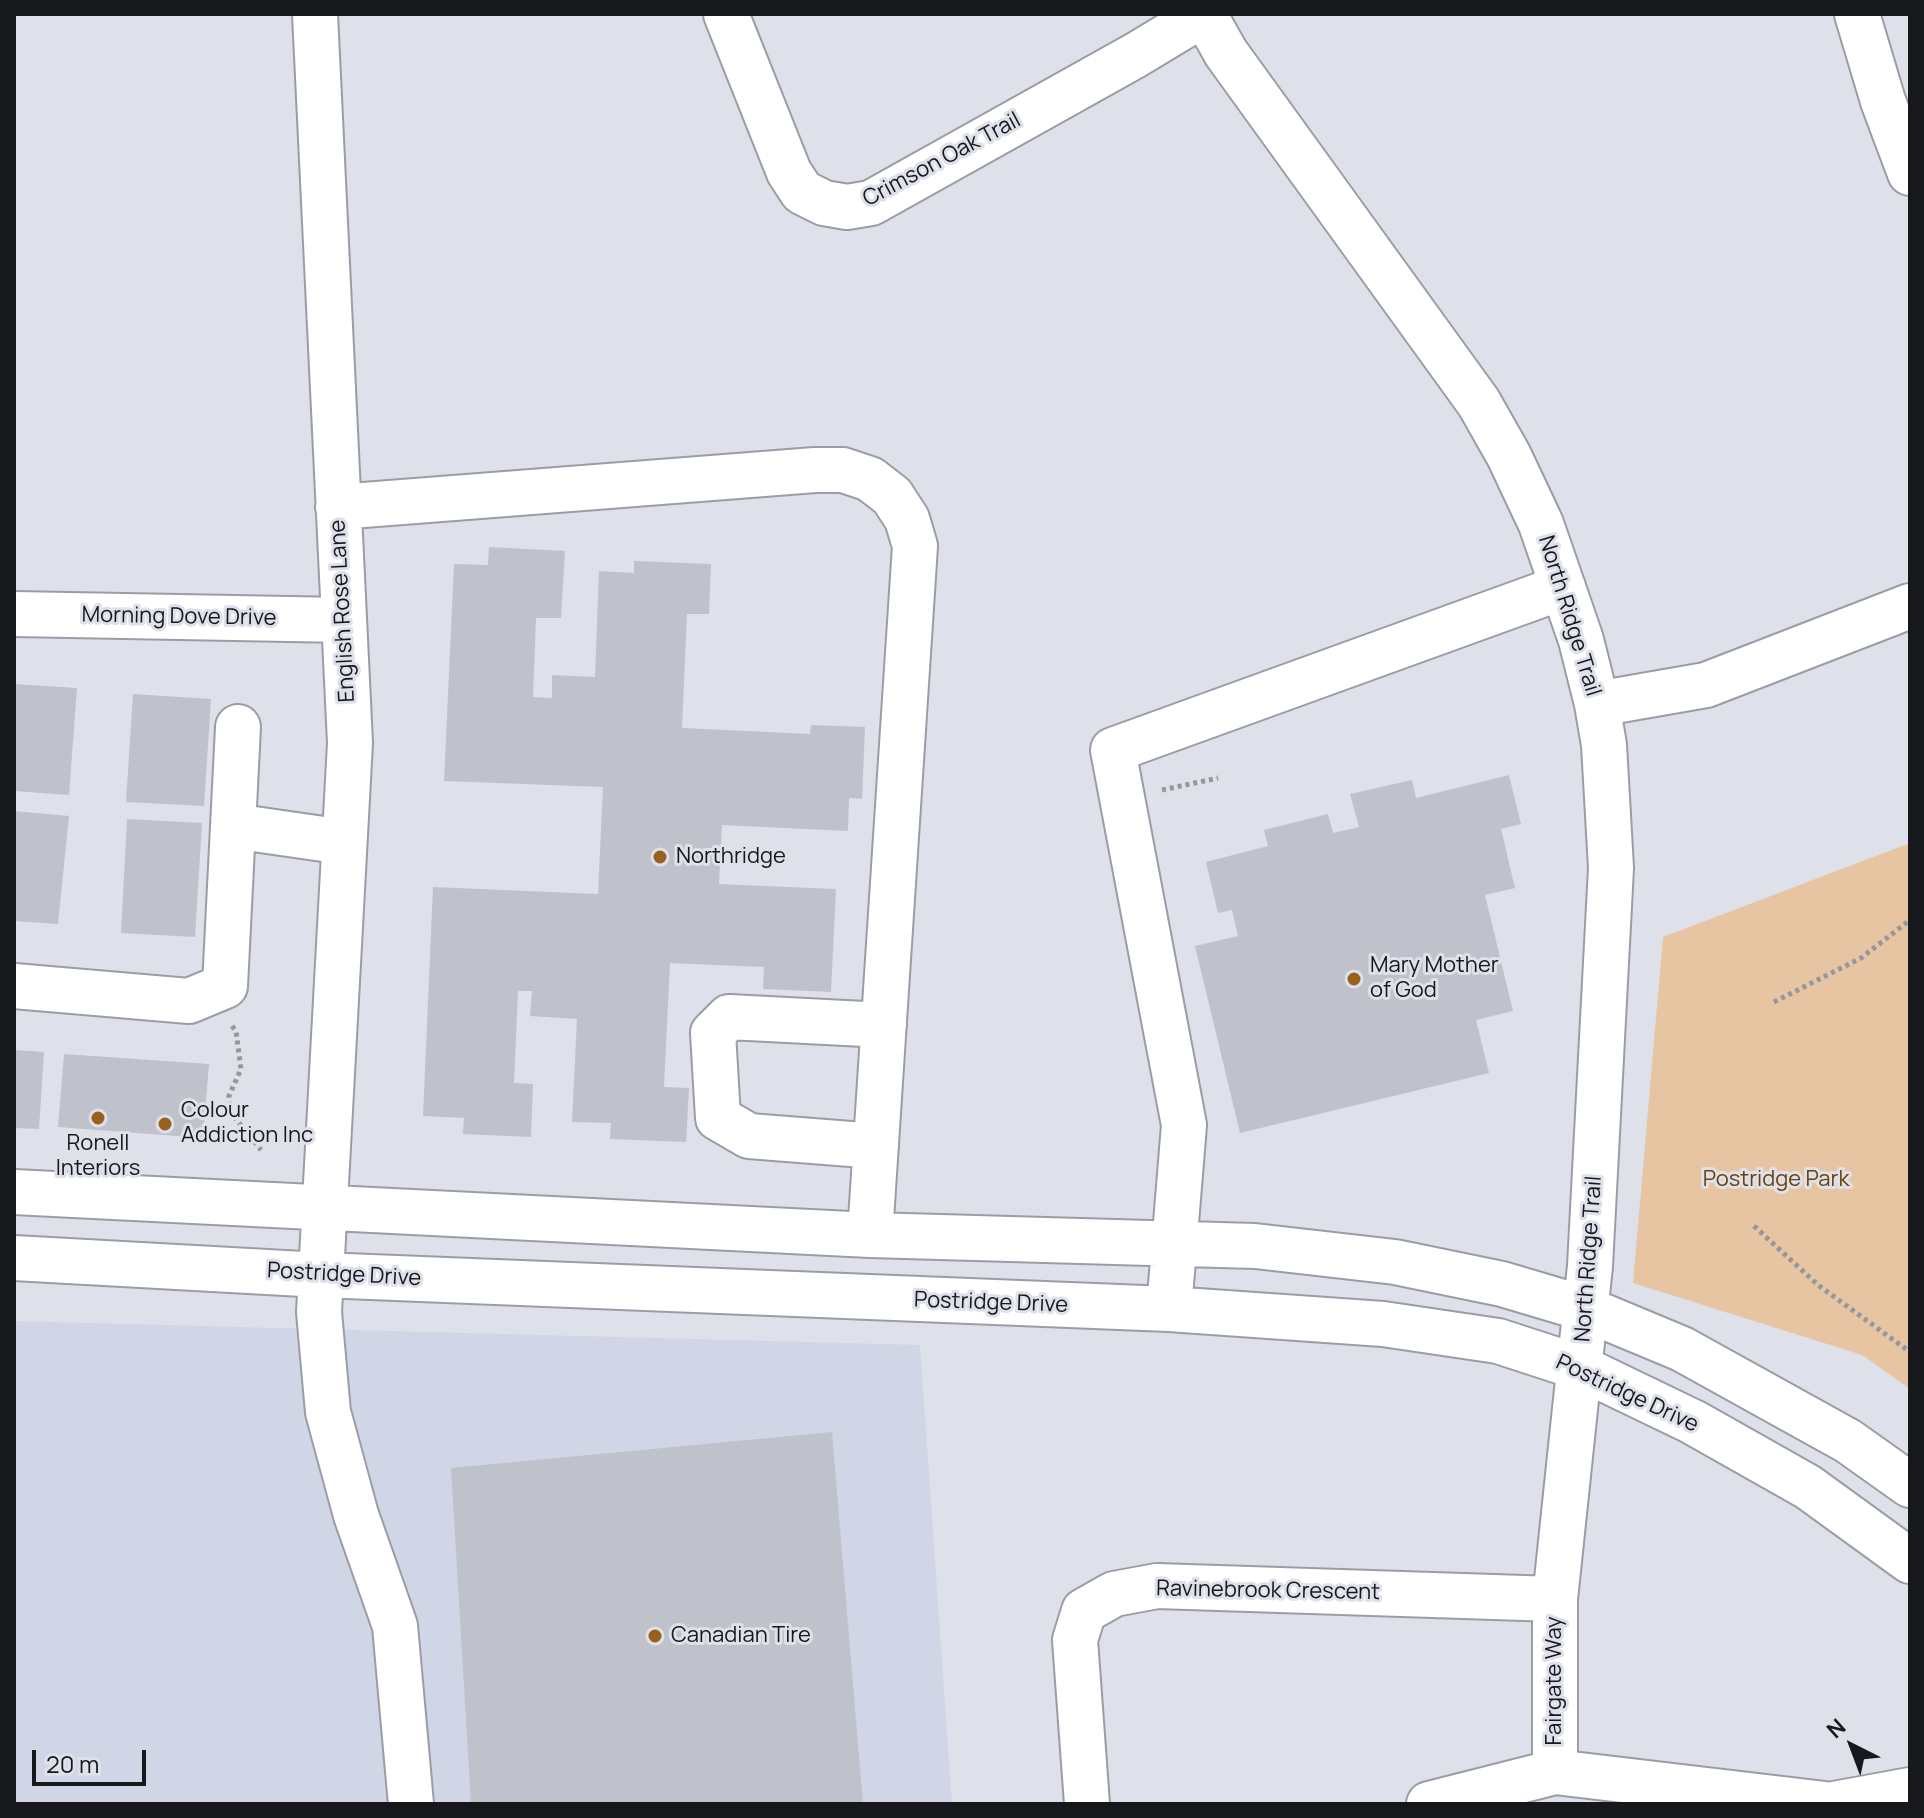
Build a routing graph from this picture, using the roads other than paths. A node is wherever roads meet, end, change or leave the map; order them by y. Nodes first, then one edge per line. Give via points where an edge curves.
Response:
1 (315, 14) edge
2 (726, 14) edge
3 (1204, 14) edge
4 (1857, 14) edge
5 (1910, 173) edge
6 (338, 507) junction
7 (1563, 587) junction
8 (1910, 606) edge
9 (14, 614) edge
10 (344, 620) junction
11 (1597, 704) junction
12 (238, 727) dead end
13 (233, 826) junction
14 (344, 842) junction
15 (14, 986) edge
16 (884, 1025) junction
17 (876, 1146) junction
18 (14, 1192) edge
19 (324, 1207) junction
20 (870, 1235) junction
21 (1174, 1244) junction
22 (14, 1258) edge
23 (321, 1275) junction
24 (1169, 1309) junction
25 (1586, 1309) junction
26 (1581, 1368) junction
27 (1910, 1485) edge
28 (1910, 1561) edge
29 (1555, 1599) junction
30 (1555, 1772) junction
31 (1910, 1790) edge
32 (411, 1804) edge
33 (1087, 1804) edge
34 (1429, 1804) edge
35 (1825, 1804) edge
36 (1834, 1804) edge

1 - 6 street, English Rose Lane
2 - 3 street, Crimson Oak Trail via 789,172 802,192 847,207 871,203
3 - 7 street, North Ridge Trail via 1226,53 1479,403 1541,524
4 - 5 street
6 - 10 street, English Rose Lane
6 - 16 street via 815,470 843,470 870,479 892,496 907,519 915,546
7 - 11 street, North Ridge Trail
7 - 21 street via 1113,750 1184,1125
8 - 11 street via 1706,685
9 - 10 street, Morning Dove Drive
10 - 14 street, English Rose Lane via 350,743
11 - 25 street, North Ridge Trail via 1611,868
12 - 13 street
13 - 14 street
13 - 15 street via 225,986 189,1001
14 - 19 street, English Rose Lane
16 - 17 street
16 - 17 street via 729,1017 713,1033 718,1118 749,1136
17 - 20 street
18 - 19 street
19 - 20 street
19 - 23 street, English Rose Lane
20 - 21 street
21 - 24 street
21 - 25 street via 1255,1246 1395,1262 1502,1284
22 - 23 street, Postridge Drive
23 - 24 street, Postridge Drive
23 - 32 street, English Rose Lane via 328,1412 356,1515 395,1626
24 - 26 street, Postridge Drive via 1398,1326 1498,1341
25 - 26 street, North Ridge Trail
25 - 27 street via 1682,1349 1848,1441
26 - 28 street, Postridge Drive via 1693,1422 1808,1487
26 - 29 street, Fairgate Way
29 - 30 street, Fairgate Way
29 - 33 street, Ravinebrook Crescent via 1157,1586 1114,1594 1084,1611 1075,1640
30 - 34 street
30 - 35 street, Fairgate Way
31 - 36 street

